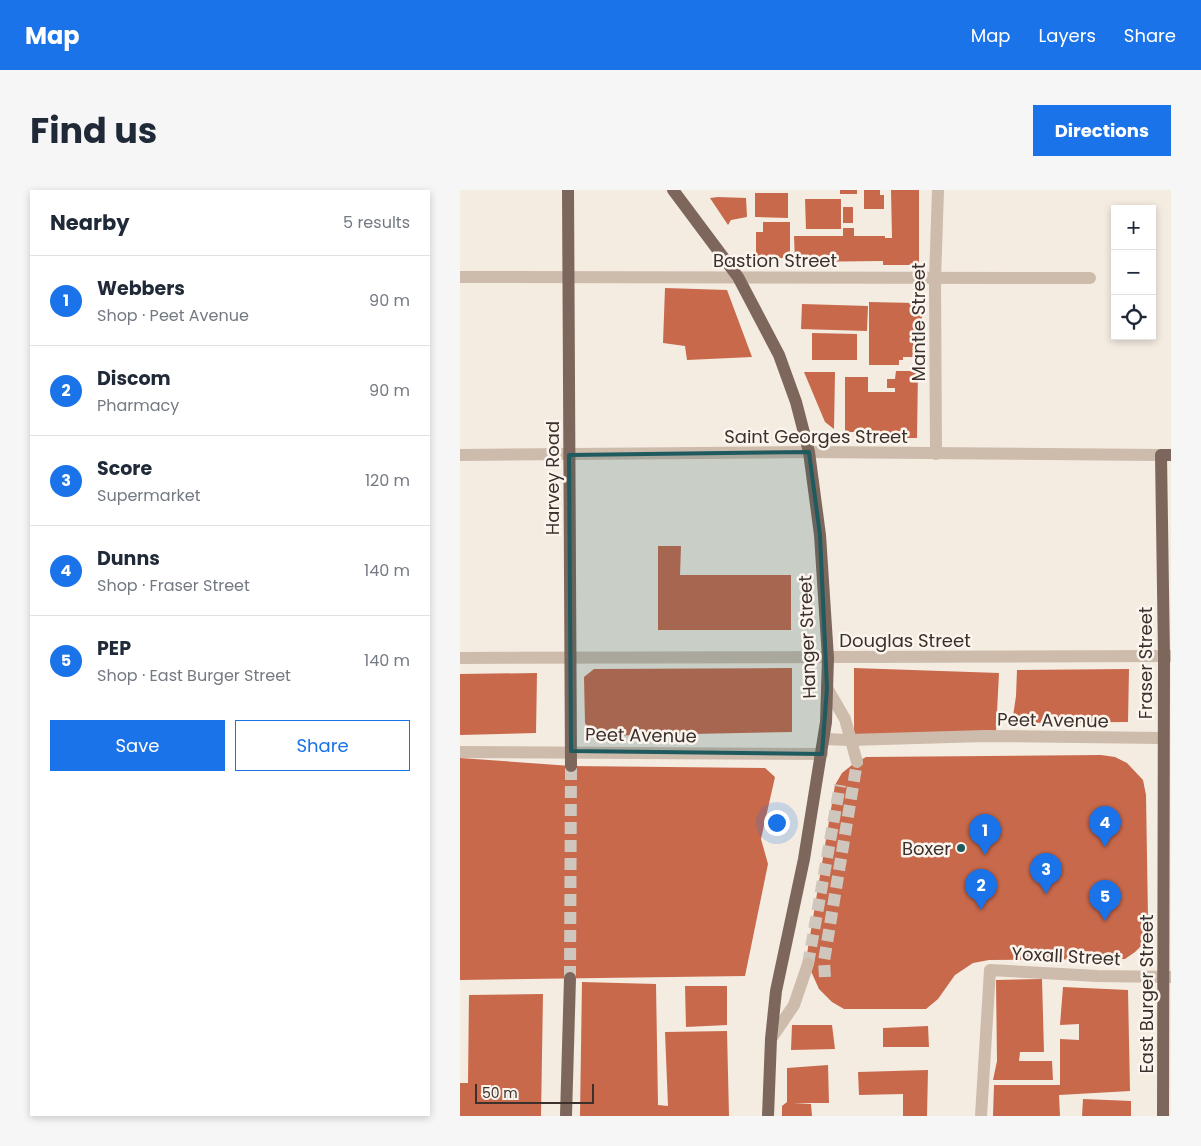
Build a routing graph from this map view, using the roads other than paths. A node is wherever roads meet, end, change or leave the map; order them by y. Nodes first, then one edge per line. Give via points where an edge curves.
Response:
1 (568, 190) edge
2 (673, 190) edge
3 (938, 190) edge
4 (460, 277) edge
5 (570, 277) junction
6 (738, 277) junction
7 (935, 278) junction
8 (1090, 278) dead end
9 (809, 452) junction
10 (936, 454) junction
11 (460, 455) edge
12 (569, 455) junction
13 (1166, 455) edge
14 (1168, 656) edge
15 (460, 658) edge
16 (570, 658) junction
17 (828, 658) junction
18 (827, 688) junction
19 (824, 738) junction
20 (1162, 738) junction
21 (849, 740) junction
22 (571, 751) junction
23 (460, 752) edge
24 (822, 754) junction
25 (857, 762) tunnel mouth
26 (1166, 764) edge
27 (571, 766) tunnel mouth
28 (1167, 872) edge
29 (808, 964) tunnel mouth
30 (1168, 977) edge
31 (570, 978) tunnel mouth
32 (770, 1039) junction
33 (566, 1116) edge
34 (768, 1116) edge
35 (981, 1116) edge
36 (1163, 1116) edge

1 - 5 main road, Harvey Road
2 - 6 main road, Hanger Street
3 - 7 street, Mantle Street
4 - 5 street, Bastion Street
5 - 6 street, Bastion Street
5 - 12 main road, Harvey Road
6 - 7 street, Bastion Street
6 - 9 main road, Hanger Street via 779,355
7 - 8 street, Bastion Street
7 - 10 street, Mantle Street
9 - 10 street, Saint Georges Street
9 - 12 street, Saint Georges Street
9 - 17 main road, Hanger Street via 820,535
10 - 13 street, Saint Georges Street
11 - 12 street, Saint Georges Street
12 - 16 main road, Harvey Road
13 - 14 main road, Fraser Street
14 - 17 street, Douglas Street
14 - 20 main road, Fraser Street
15 - 16 street, Douglas Street
16 - 17 street, Douglas Street
16 - 22 main road, Harvey Road
17 - 18 main road, Hanger Street
18 - 19 main road, Hanger Street
18 - 21 street via 846,719
19 - 21 street, Peet Avenue
19 - 24 main road, Hanger Street
20 - 21 street, Peet Avenue via 985,736
20 - 26 main road, Fraser Street
21 - 25 street
22 - 23 street, Peet Avenue
22 - 24 street, Peet Avenue
22 - 27 main road, Harvey Road
24 - 32 main road, Hanger Street via 776,992
26 - 28 main road, Fraser Street
28 - 30 main road, East Burger Street
29 - 32 street via 794,1006
30 - 35 street, Yoxall Street via 990,970
30 - 36 main road, East Burger Street
31 - 33 main road
32 - 34 main road, Hanger Street

